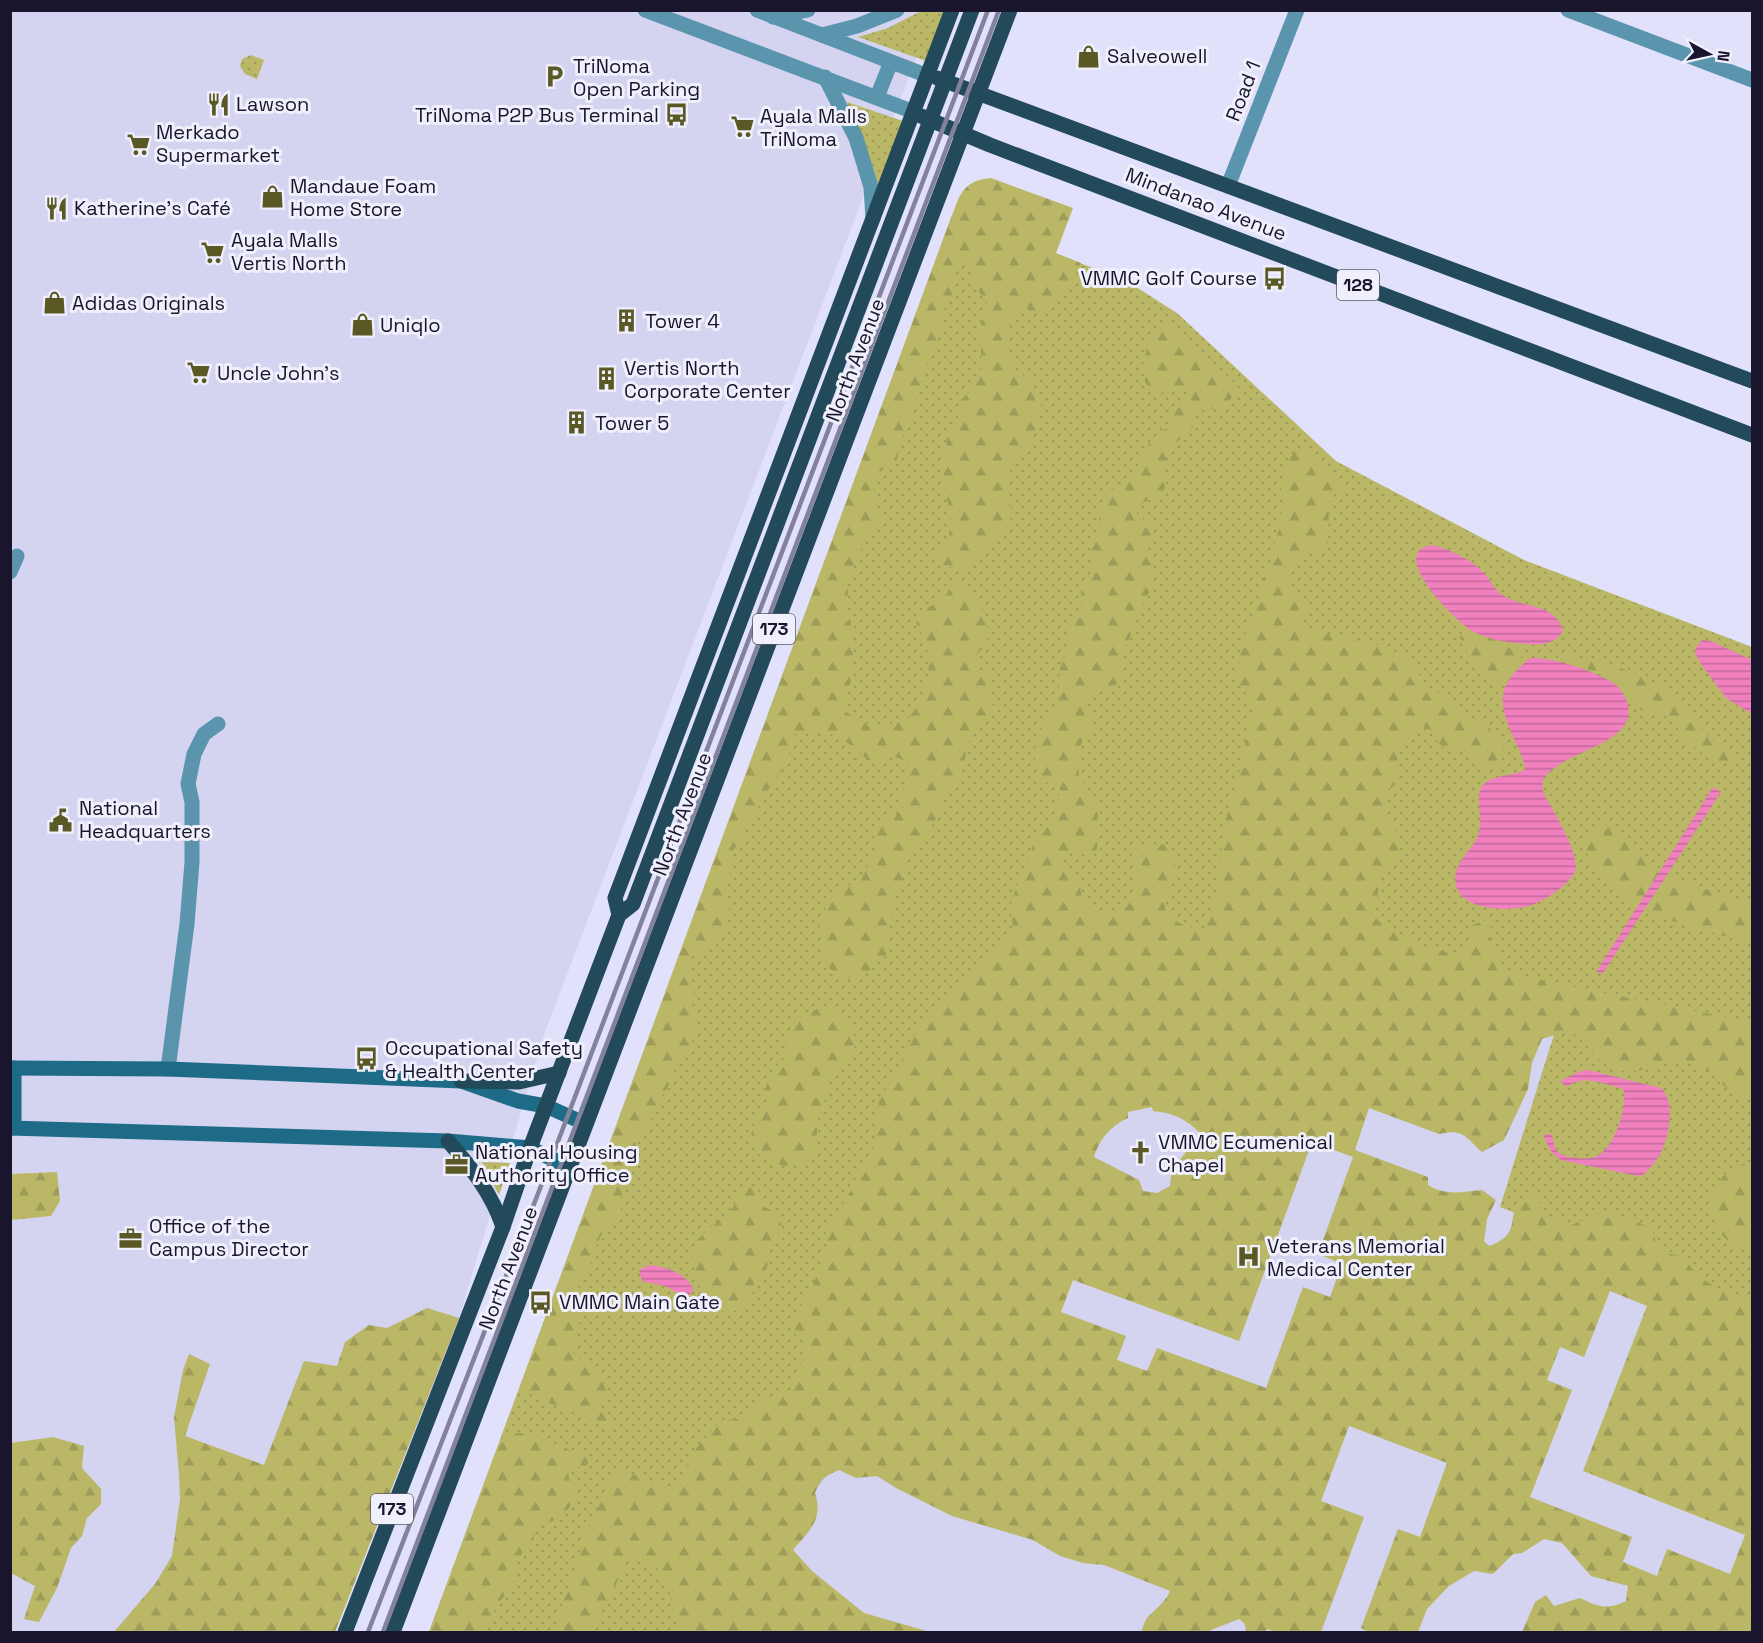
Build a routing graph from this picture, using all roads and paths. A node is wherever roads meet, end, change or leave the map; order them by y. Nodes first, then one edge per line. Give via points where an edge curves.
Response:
1 (645, 10) edge
2 (757, 10) edge
3 (808, 10) edge
4 (897, 10) edge
5 (952, 10) edge
6 (972, 10) edge
7 (1010, 10) edge
8 (1297, 10) edge
9 (1568, 10) edge
10 (773, 17) junction
11 (822, 35) junction
12 (891, 62) junction
13 (928, 76) junction
14 (825, 77) junction
15 (1752, 80) edge
16 (946, 81) junction
17 (979, 94) junction
18 (877, 97) junction
19 (914, 112) junction
20 (929, 121) junction
21 (963, 135) junction
22 (1228, 186) junction
23 (873, 219) junction
24 (828, 339) junction
25 (845, 345) junction
26 (1752, 381) edge
27 (796, 423) junction
28 (814, 428) junction
29 (1752, 435) edge
30 (17, 556) dead end
31 (10, 572) edge
32 (750, 595) junction
33 (726, 606) junction
34 (715, 631) junction
35 (721, 669) junction
36 (218, 724) dead end
37 (619, 915) junction
38 (12, 1068) edge
39 (168, 1069) junction
40 (559, 1073) junction
41 (461, 1081) junction
42 (546, 1106) junction
43 (586, 1124) junction
44 (12, 1128) edge
45 (448, 1141) junction
46 (530, 1148) junction
47 (569, 1167) junction
48 (503, 1227) junction
49 (345, 1632) edge
50 (393, 1632) edge

1 - 14 street, Mindanao Avenue
2 - 10 street, Mindanao Avenue
3 - 10 street
4 - 11 street
5 - 13 main road, North Avenue / 173
6 - 16 main road, North Avenue / 173
7 - 17 main road, North Avenue / 173
8 - 22 street, Road 1
9 - 15 street
10 - 11 street, Mindanao Avenue
11 - 12 street, Mindanao Avenue
12 - 13 street, Mindanao Avenue
12 - 18 street
13 - 16 main road, Mindanao Avenue / 128
13 - 19 main road, North Avenue / 173
14 - 18 street, Mindanao Avenue
14 - 23 street via 856,138 871,187
16 - 17 main road, Mindanao Avenue / 128
16 - 20 main road, North Avenue / 173
17 - 21 main road, North Avenue / 173
17 - 22 main road, Mindanao Avenue / 128
18 - 19 street, Mindanao Avenue
19 - 20 main road, Mindanao Avenue / 128
19 - 23 main road, North Avenue / 173
20 - 21 main road, Mindanao Avenue / 128
20 - 25 main road, North Avenue / 173
21 - 29 main road, Mindanao Avenue / 128
21 - 43 main road, North Avenue / 173
22 - 26 main road, Mindanao Avenue / 128
23 - 24 main road, North Avenue / 173
24 - 25 street
24 - 27 main road, North Avenue / 173
25 - 28 main road, North Avenue / 173
27 - 28 street
27 - 33 main road, North Avenue / 173
28 - 32 main road, North Avenue / 173
30 - 31 street
32 - 33 main road
32 - 35 main road, North Avenue / 173
33 - 34 main road, North Avenue / 173
34 - 35 main road
34 - 37 main road, North Avenue / 173 via 615,898
35 - 37 main road, North Avenue / 173 via 633,904
36 - 39 street via 204,734 194,754 188,784 192,802 192,862
37 - 40 main road, North Avenue / 173
38 - 39 main road
38 - 44 main road
39 - 41 main road
40 - 41 main road via 519,1082
40 - 42 main road, North Avenue / 173
41 - 42 main road via 518,1101
42 - 43 main road
42 - 46 main road, North Avenue / 173
43 - 47 main road, North Avenue / 173
44 - 45 main road
45 - 46 main road
45 - 48 main road via 483,1185
46 - 47 main road
46 - 48 main road, North Avenue / 173
47 - 50 main road, North Avenue / 173
48 - 49 main road, North Avenue / 173

